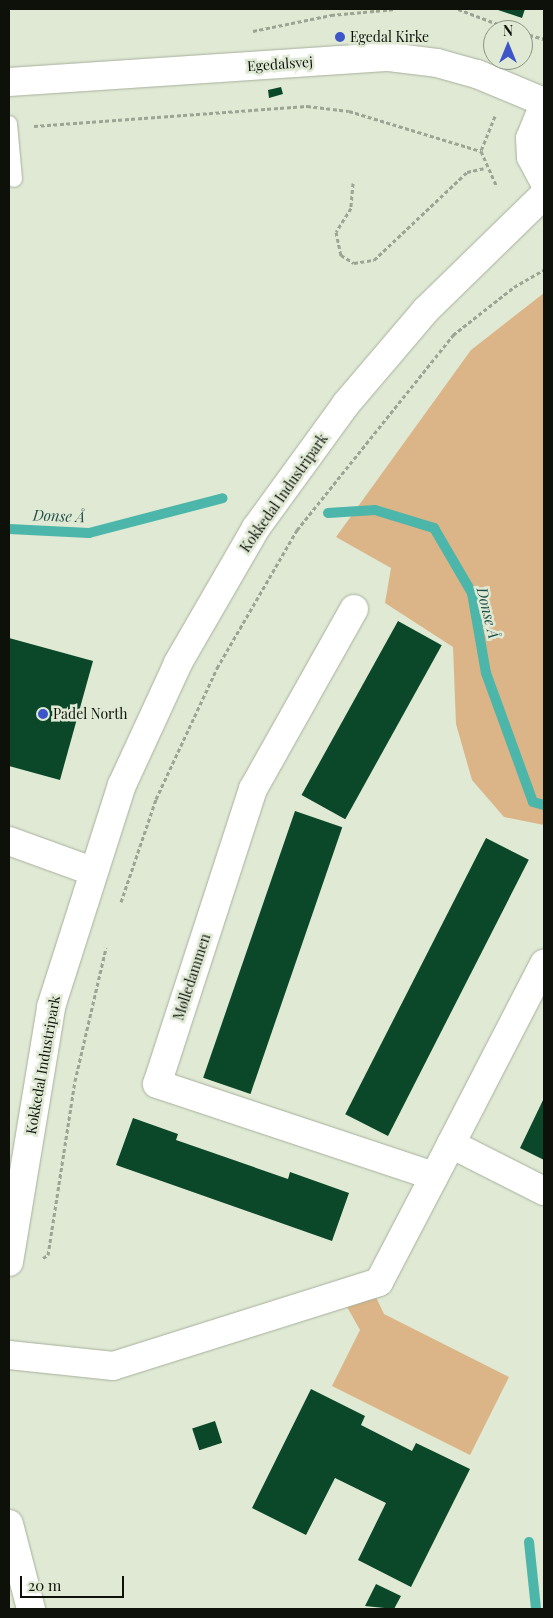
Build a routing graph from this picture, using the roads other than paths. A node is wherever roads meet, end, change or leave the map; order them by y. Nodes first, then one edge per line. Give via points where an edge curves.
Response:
1 (9, 82) edge
2 (544, 103) edge
3 (9, 125) edge
4 (14, 179) dead end
5 (544, 181) edge
6 (544, 196) edge
7 (354, 610) dead end
8 (9, 840) edge
9 (92, 871) junction
10 (544, 964) edge
11 (451, 1144) junction
12 (434, 1176) junction
13 (544, 1191) edge
14 (9, 1262) edge
15 (9, 1355) edge
16 (9, 1524) edge
17 (31, 1609) edge

1 - 2 street, Egedalsvej via 389,58 437,63 477,74
2 - 5 street via 530,138 531,157
3 - 4 lane
6 - 9 street, Kokkedal Industripark via 426,310 346,404 256,528 178,663 122,785
7 - 12 street, Mølledammen via 253,789 157,1084
8 - 9 street
9 - 14 street, Kokkedal Industripark via 51,1007
10 - 11 street
11 - 12 street
11 - 13 street
12 - 15 street via 379,1282 113,1366
16 - 17 street

